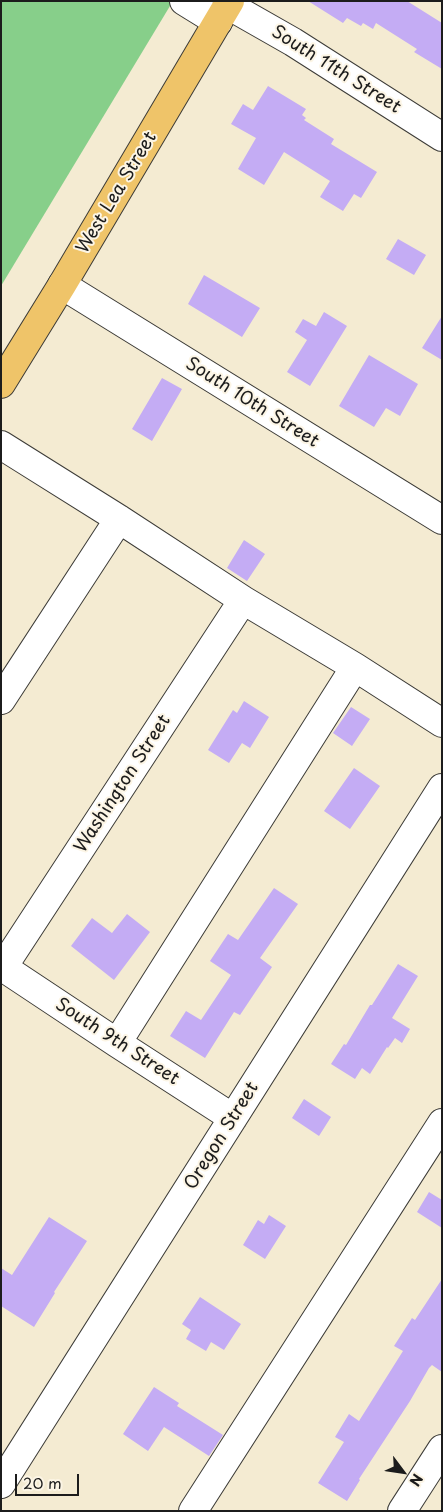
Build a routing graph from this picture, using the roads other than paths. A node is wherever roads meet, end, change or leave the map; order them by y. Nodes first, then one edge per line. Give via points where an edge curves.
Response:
1 (184, 1) edge
2 (226, 10) edge
3 (442, 136) edge
4 (62, 285) junction
5 (1, 384) edge
6 (1, 445) edge
7 (119, 519) junction
8 (442, 520) edge
9 (243, 600) junction
10 (355, 668) junction
11 (1, 700) edge
12 (442, 723) edge
13 (442, 788) edge
14 (2, 966) edge
15 (118, 1043) junction
16 (233, 1118) junction
17 (442, 1123) edge
18 (442, 1449) edge
19 (1, 1484) edge
20 (193, 1511) edge
21 (402, 1511) edge

1 - 2 street, South 11th Street
2 - 3 street, South 11th Street via 293,42
2 - 4 main road, West Lea Street
4 - 5 main road, West Lea Street
4 - 8 street, South 10th Street
6 - 7 street
7 - 9 street
7 - 11 street
9 - 10 street
9 - 14 street, Washington Street
10 - 12 street
10 - 15 street
13 - 16 street, Oregon Street
14 - 15 street, South 9th Street
15 - 16 street, South 9th Street
16 - 19 street, Oregon Street
17 - 20 street
18 - 21 street

